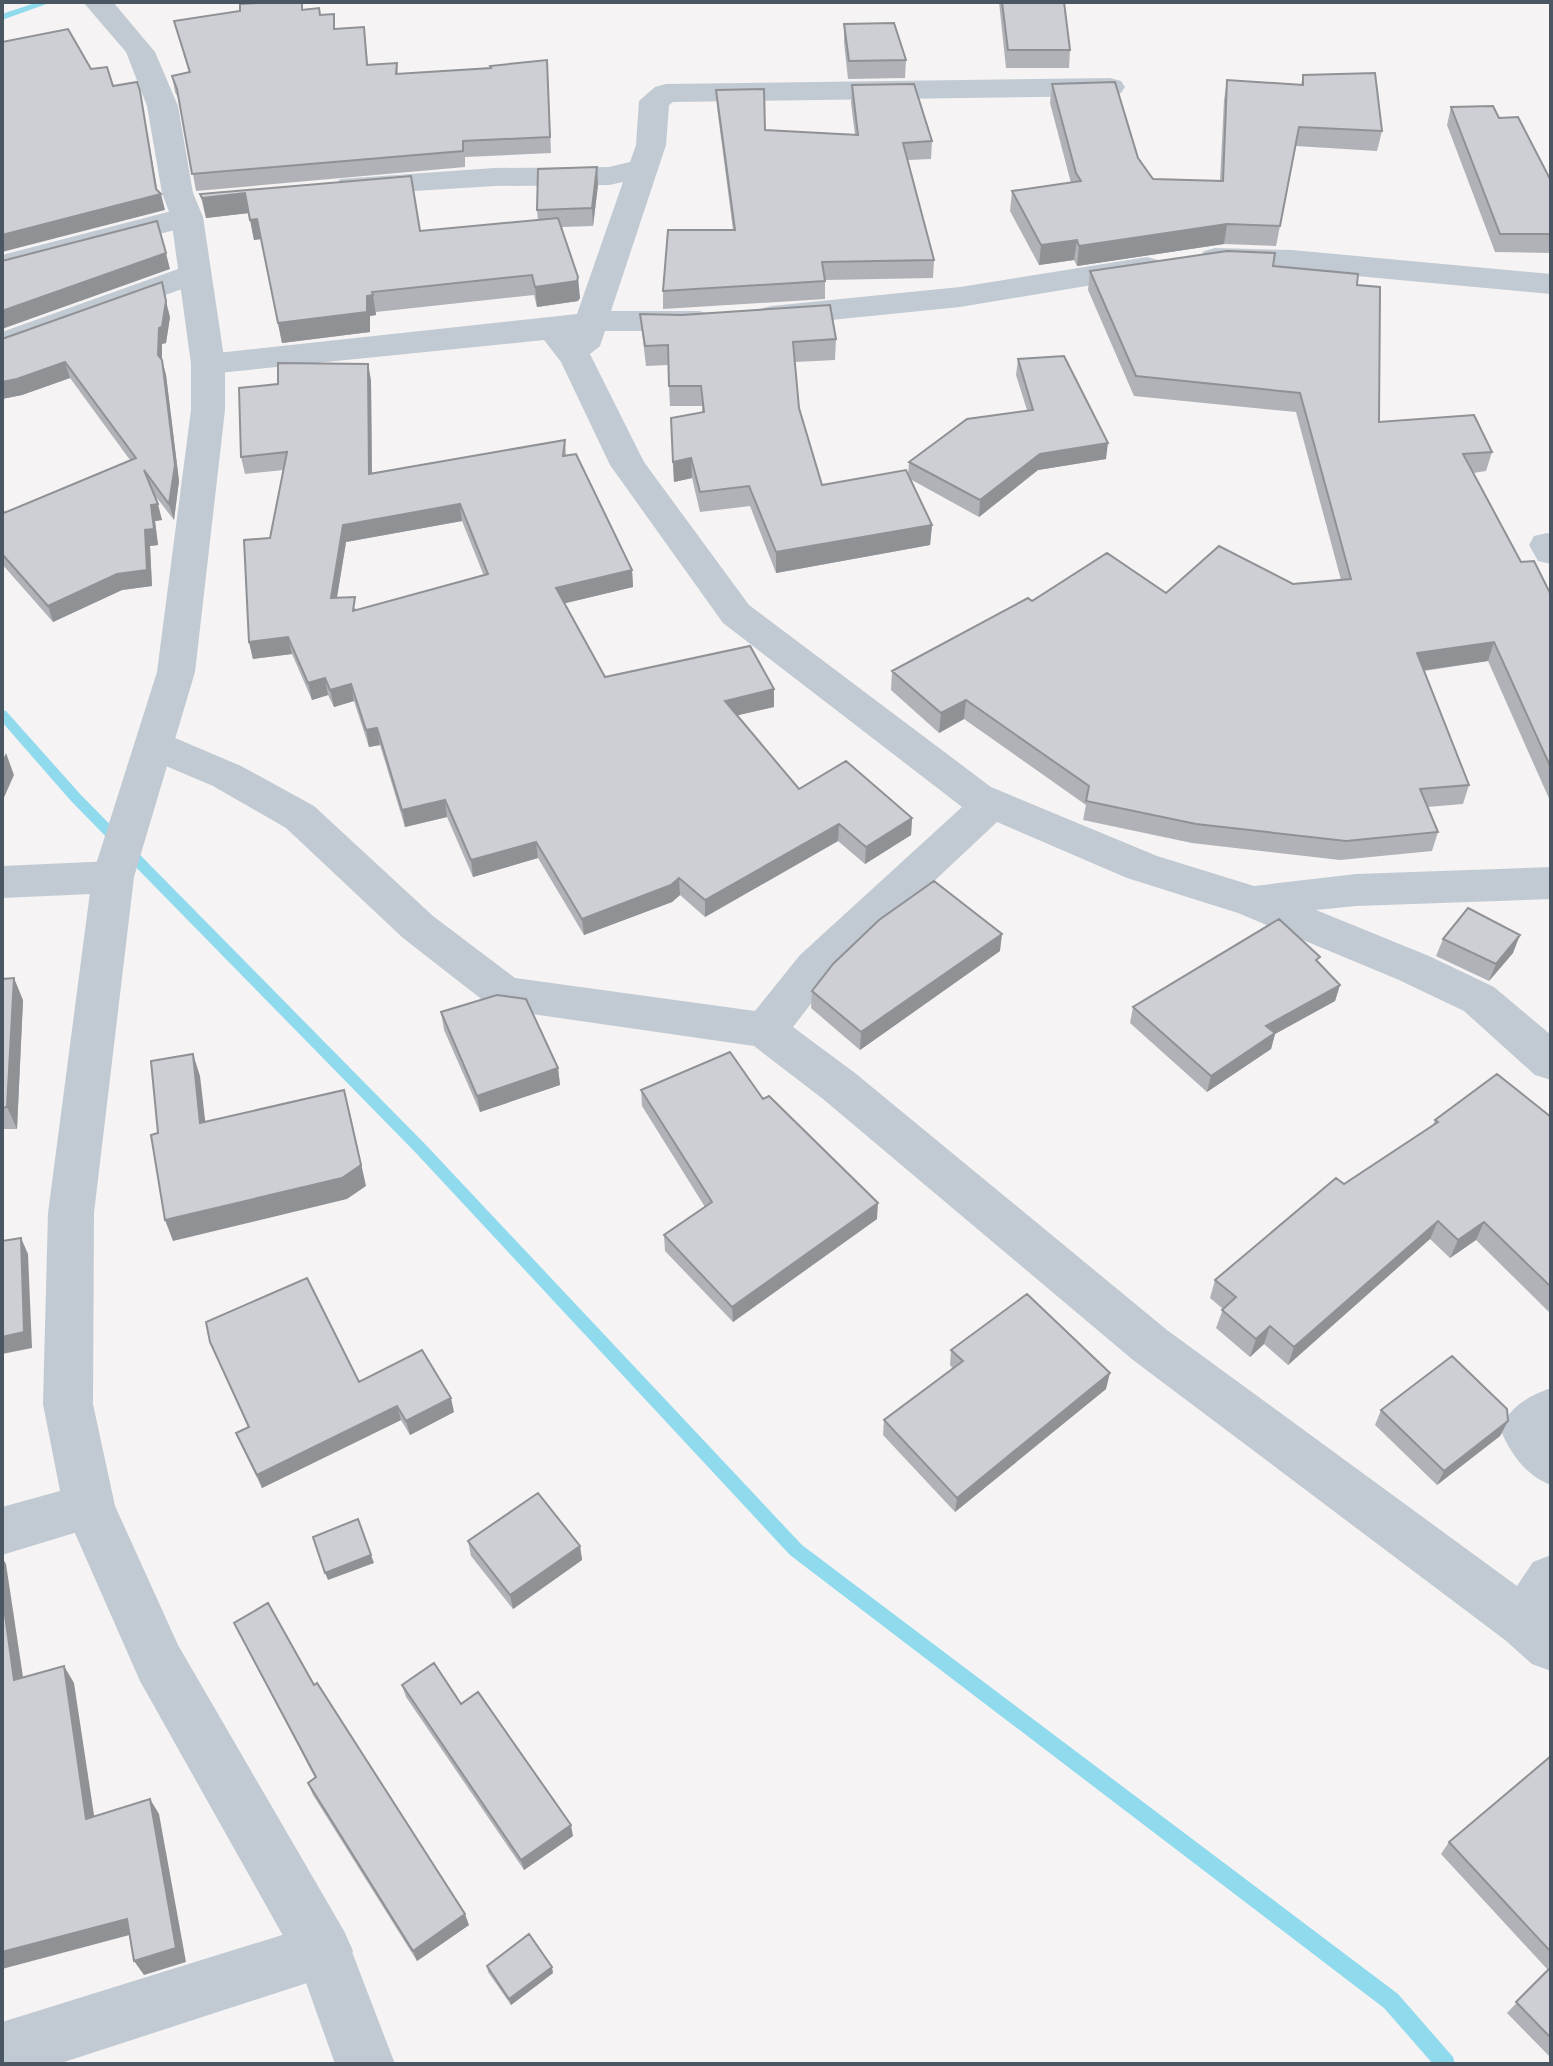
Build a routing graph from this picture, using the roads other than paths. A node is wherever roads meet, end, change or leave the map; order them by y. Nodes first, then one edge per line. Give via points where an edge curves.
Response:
1 (98, 3) edge
2 (1117, 87) edge
3 (639, 182) junction
4 (325, 188) edge
5 (192, 207) junction
6 (2, 265) edge
7 (195, 273) junction
8 (1551, 284) edge
9 (593, 321) junction
10 (553, 329) junction
11 (2, 344) edge
12 (577, 360) junction
13 (208, 364) junction
14 (154, 745) junction
15 (992, 803) junction
16 (113, 877) junction
17 (2, 882) edge
18 (1551, 883) edge
19 (1253, 902) junction
20 (765, 1030) junction
21 (1551, 1062) edge
22 (1551, 1410) edge
23 (1551, 1462) edge
24 (89, 1506) junction
25 (2, 1531) edge
26 (1551, 1579) edge
27 (1538, 1634) edge
28 (324, 1951) junction
29 (2, 2052) edge
30 (365, 2064) edge

1 - 5 street via 136,42 150,65
2 - 3 street via 666,93 654,101 651,145
3 - 4 street via 609,176 494,177
3 - 9 street
5 - 6 street
5 - 7 street
7 - 11 street
7 - 13 street
8 - 9 street via 1224,257 870,309 683,322
9 - 10 street
9 - 12 street
10 - 12 street
10 - 13 street
12 - 15 street via 628,465 736,614 977,797
13 - 14 street via 201,482 176,672
14 - 16 street
14 - 20 street via 227,776 300,817 418,927 504,993
15 - 19 street via 1142,867
15 - 20 street via 815,967
16 - 17 street
16 - 24 street via 71,1213 68,1404
18 - 19 street via 1356,890
19 - 21 street via 1479,999
20 - 27 street via 1150,1345
22 - 23 street via 1525,1429
24 - 25 street
24 - 28 street via 159,1663
26 - 27 street
28 - 29 street
28 - 30 street

